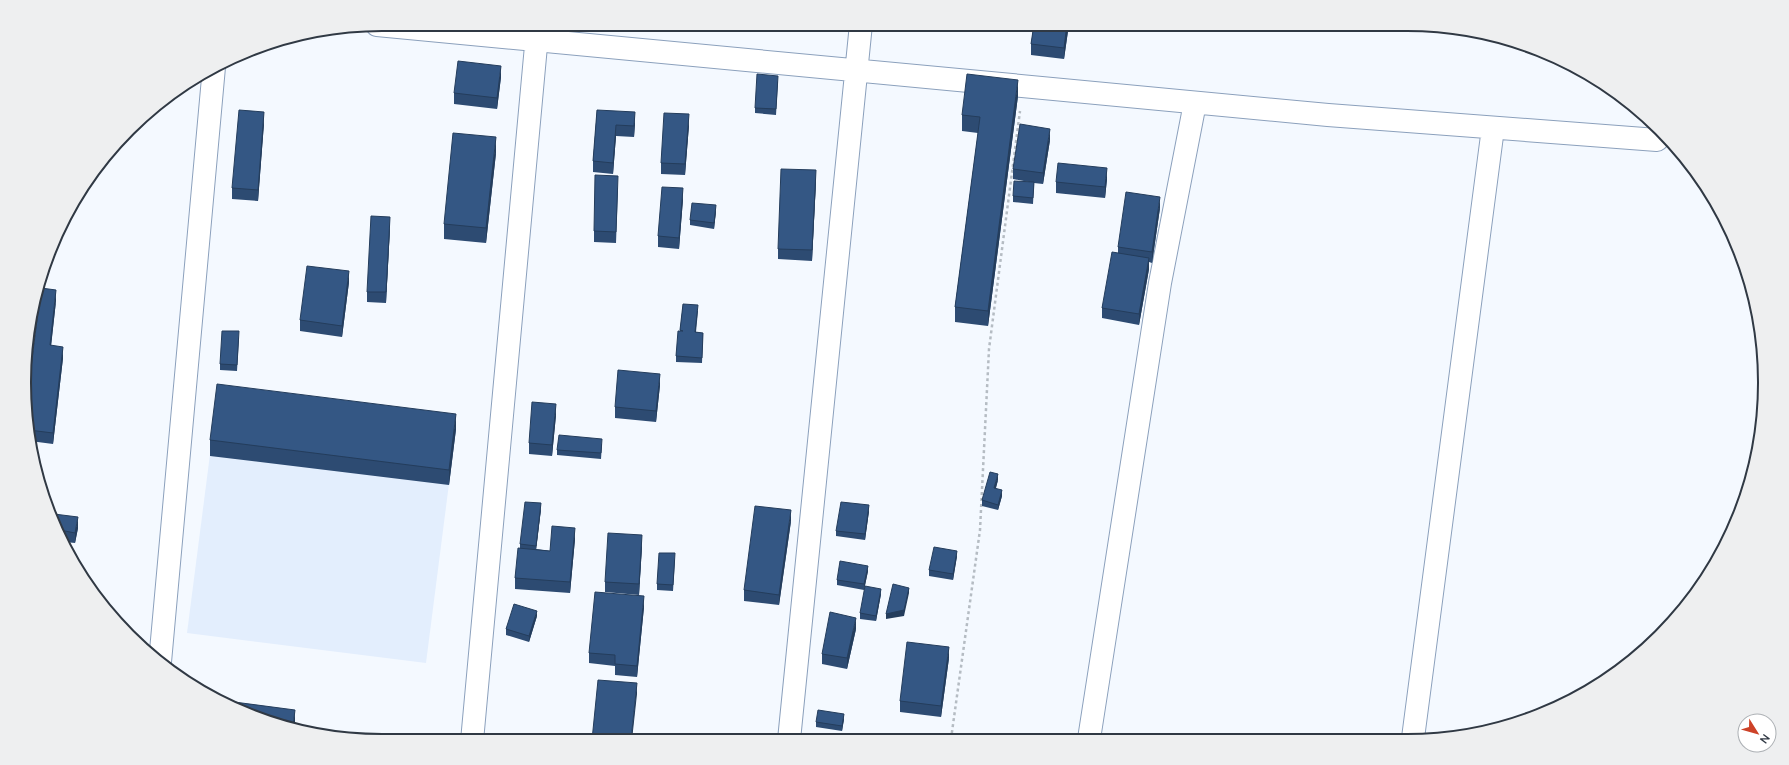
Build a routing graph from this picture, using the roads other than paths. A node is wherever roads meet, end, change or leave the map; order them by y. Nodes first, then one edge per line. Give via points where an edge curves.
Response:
1 (514, 31) edge
2 (860, 31) edge
3 (537, 32) edge
4 (856, 70) junction
5 (213, 75) edge
6 (1195, 103) junction
7 (1493, 128) junction
8 (1657, 140) dead end
9 (161, 655) edge
10 (473, 734) edge
11 (790, 734) edge
12 (1090, 734) edge
13 (1414, 734) edge

1 - 3 street
2 - 4 street
3 - 4 street
3 - 10 street
4 - 6 street
4 - 11 street
5 - 9 street
6 - 7 street
6 - 12 street via 1160,283
7 - 8 street
7 - 13 street

